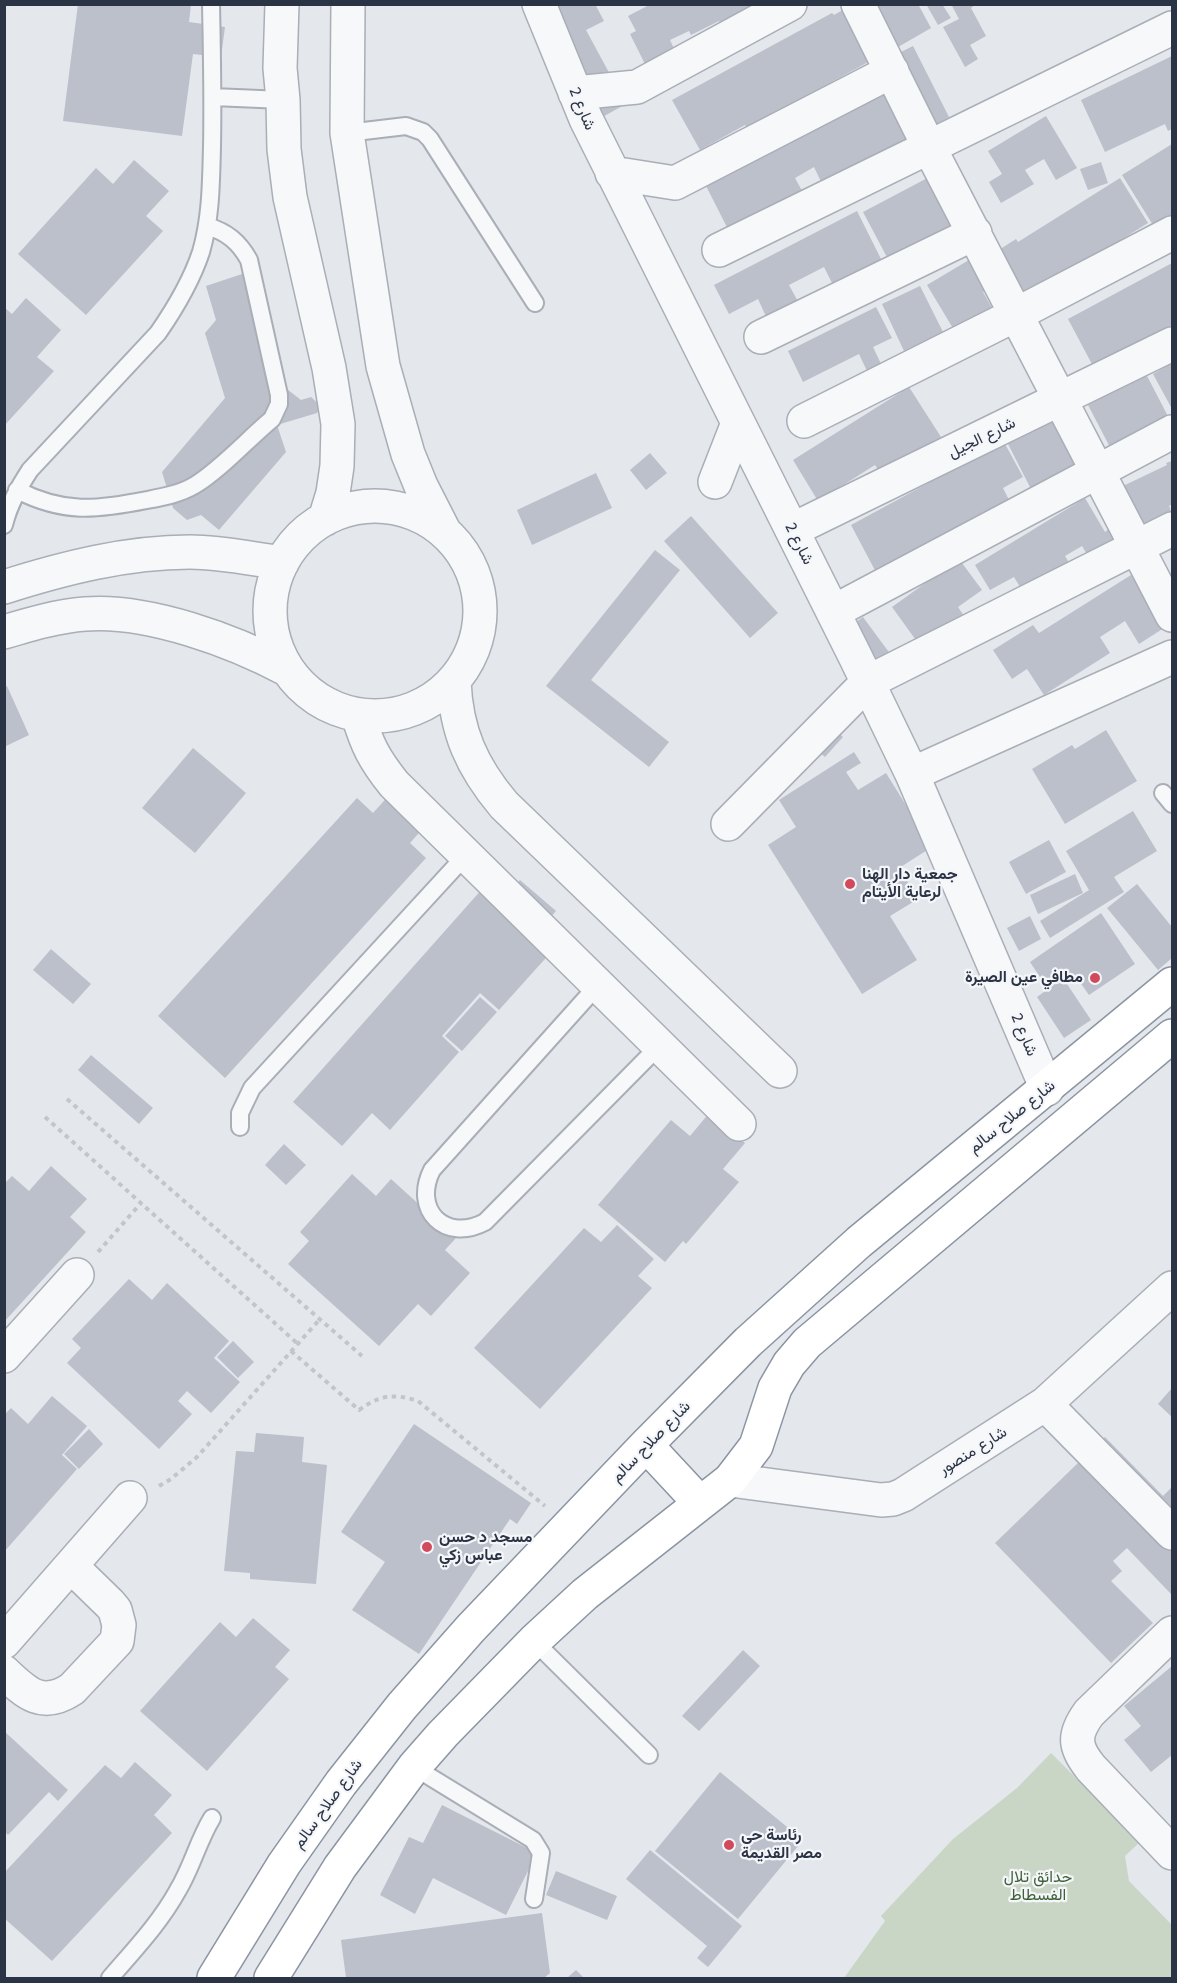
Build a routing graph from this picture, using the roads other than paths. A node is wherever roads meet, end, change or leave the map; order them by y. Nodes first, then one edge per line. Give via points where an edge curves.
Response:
1 (211, 4) edge
2 (282, 4) edge
3 (348, 4) edge
4 (539, 4) edge
5 (790, 4) edge
6 (858, 4) edge
7 (1167, 4) edge
8 (1173, 18) edge
9 (1173, 28) edge
10 (892, 71) junction
11 (575, 93) junction
12 (213, 97) junction
13 (283, 100) junction
14 (347, 133) junction
15 (929, 147) junction
16 (612, 173) junction
17 (207, 226) junction
18 (975, 233) junction
19 (1173, 233) edge
20 (719, 250) dead end
21 (535, 303) dead end
22 (1017, 314) junction
23 (761, 337) dead end
24 (1173, 344) edge
25 (1061, 400) junction
26 (804, 421) dead end
27 (738, 423) junction
28 (1173, 432) edge
29 (1098, 470) junction
30 (715, 482) dead end
31 (17, 490) junction
32 (325, 519) junction
33 (4, 525) edge
34 (1173, 529) edge
35 (792, 530) junction
36 (444, 531) junction
37 (1137, 546) junction
38 (282, 562) junction
39 (4, 587) edge
40 (833, 612) junction
41 (1173, 615) edge
42 (4, 632) edge
43 (1173, 657) edge
44 (288, 670) junction
45 (454, 681) junction
46 (868, 682) junction
47 (358, 715) junction
48 (912, 774) junction
49 (728, 824) dead end
50 (467, 854) junction
51 (1173, 984) edge
52 (597, 986) junction
53 (1173, 1036) edge
54 (659, 1046) junction
55 (780, 1071) dead end
56 (1047, 1089) junction
57 (739, 1124) dead end
58 (240, 1127) dead end
59 (77, 1275) road end
60 (1173, 1288) edge
61 (4, 1356) edge
62 (1045, 1404) junction
63 (646, 1445) junction
64 (730, 1480) junction
65 (130, 1498) road end
66 (700, 1503) junction
67 (1173, 1533) edge
68 (71, 1566) junction
69 (1173, 1633) edge
70 (534, 1641) junction
71 (4, 1642) edge
72 (4, 1672) edge
73 (649, 1755) dead end
74 (414, 1767) junction
75 (212, 1818) dead end
76 (1173, 1853) edge
77 (534, 1899) dead end
78 (110, 1978) edge
79 (214, 1978) edge
80 (271, 1978) edge

1 - 12 lane
2 - 13 street
3 - 14 street
4 - 11 street, شارع 2
5 - 11 street via 637,87
6 - 10 street
7 - 8 street
9 - 15 street
10 - 15 street
10 - 16 street via 675,183
11 - 16 street, شارع 2
12 - 13 lane
12 - 17 lane
13 - 32 street via 290,197 338,424 337,466
14 - 21 lane via 406,126 423,132
14 - 36 street via 383,366 408,454
15 - 18 street
15 - 20 street
16 - 27 street, شارع 2
17 - 31 lane via 189,282 158,333 30,470
17 - 31 lane via 228,235 249,260 279,395 272,419 195,485 167,496 81,509 39,501
18 - 22 street
18 - 23 street
19 - 22 street
22 - 25 street
22 - 26 street
24 - 25 street, شارع الجيل
25 - 29 street
25 - 35 street, شارع الجيل
27 - 30 street
27 - 35 street, شارع 2
28 - 29 street
29 - 37 street
29 - 40 street
31 - 33 lane
32 - 36 street via 344,511 386,506 427,519
32 - 38 street via 308,531
34 - 37 street
35 - 40 street, شارع 2
36 - 45 street via 470,564 480,604 475,646
37 - 41 street
37 - 46 street
38 - 39 street via 191,552 145,555 49,573
38 - 44 street via 274,584 272,628
40 - 46 street, شارع 2
42 - 44 street via 86,614 120,615 154,620 216,639
43 - 48 street
44 - 47 street via 318,700
45 - 47 street via 420,706 390,715
45 - 55 street via 462,736 487,785
46 - 48 street, شارع 2
46 - 49 street
47 - 50 street via 376,761 394,784
48 - 56 street, شارع 2
50 - 52 street
50 - 58 lane via 252,1088 240,1113
51 - 56 highway, شارع صلاح سالم
52 - 54 street
52 - 54 lane via 432,1170 425,1192 427,1204 440,1223 462,1230 485,1222
53 - 64 highway via 807,1343 775,1388 756,1446
54 - 57 street
56 - 63 highway, شارع صلاح سالم via 859,1242 748,1342
59 - 61 street
60 - 62 street, شارع منصور
62 - 64 street, شارع منصور via 893,1500
62 - 67 street
63 - 66 highway
63 - 79 highway, شارع صلاح سالم via 402,1706 284,1864
64 - 66 highway
65 - 68 street
66 - 70 highway via 585,1594
68 - 71 street
68 - 72 street via 115,1610 119,1625 117,1641 72,1689 53,1698 31,1695
69 - 76 street via 1089,1713 1080,1726 1077,1742 1091,1768
70 - 73 lane
70 - 74 highway
74 - 77 lane via 533,1840 540,1853
74 - 80 highway via 340,1868
75 - 78 lane via 169,1906

